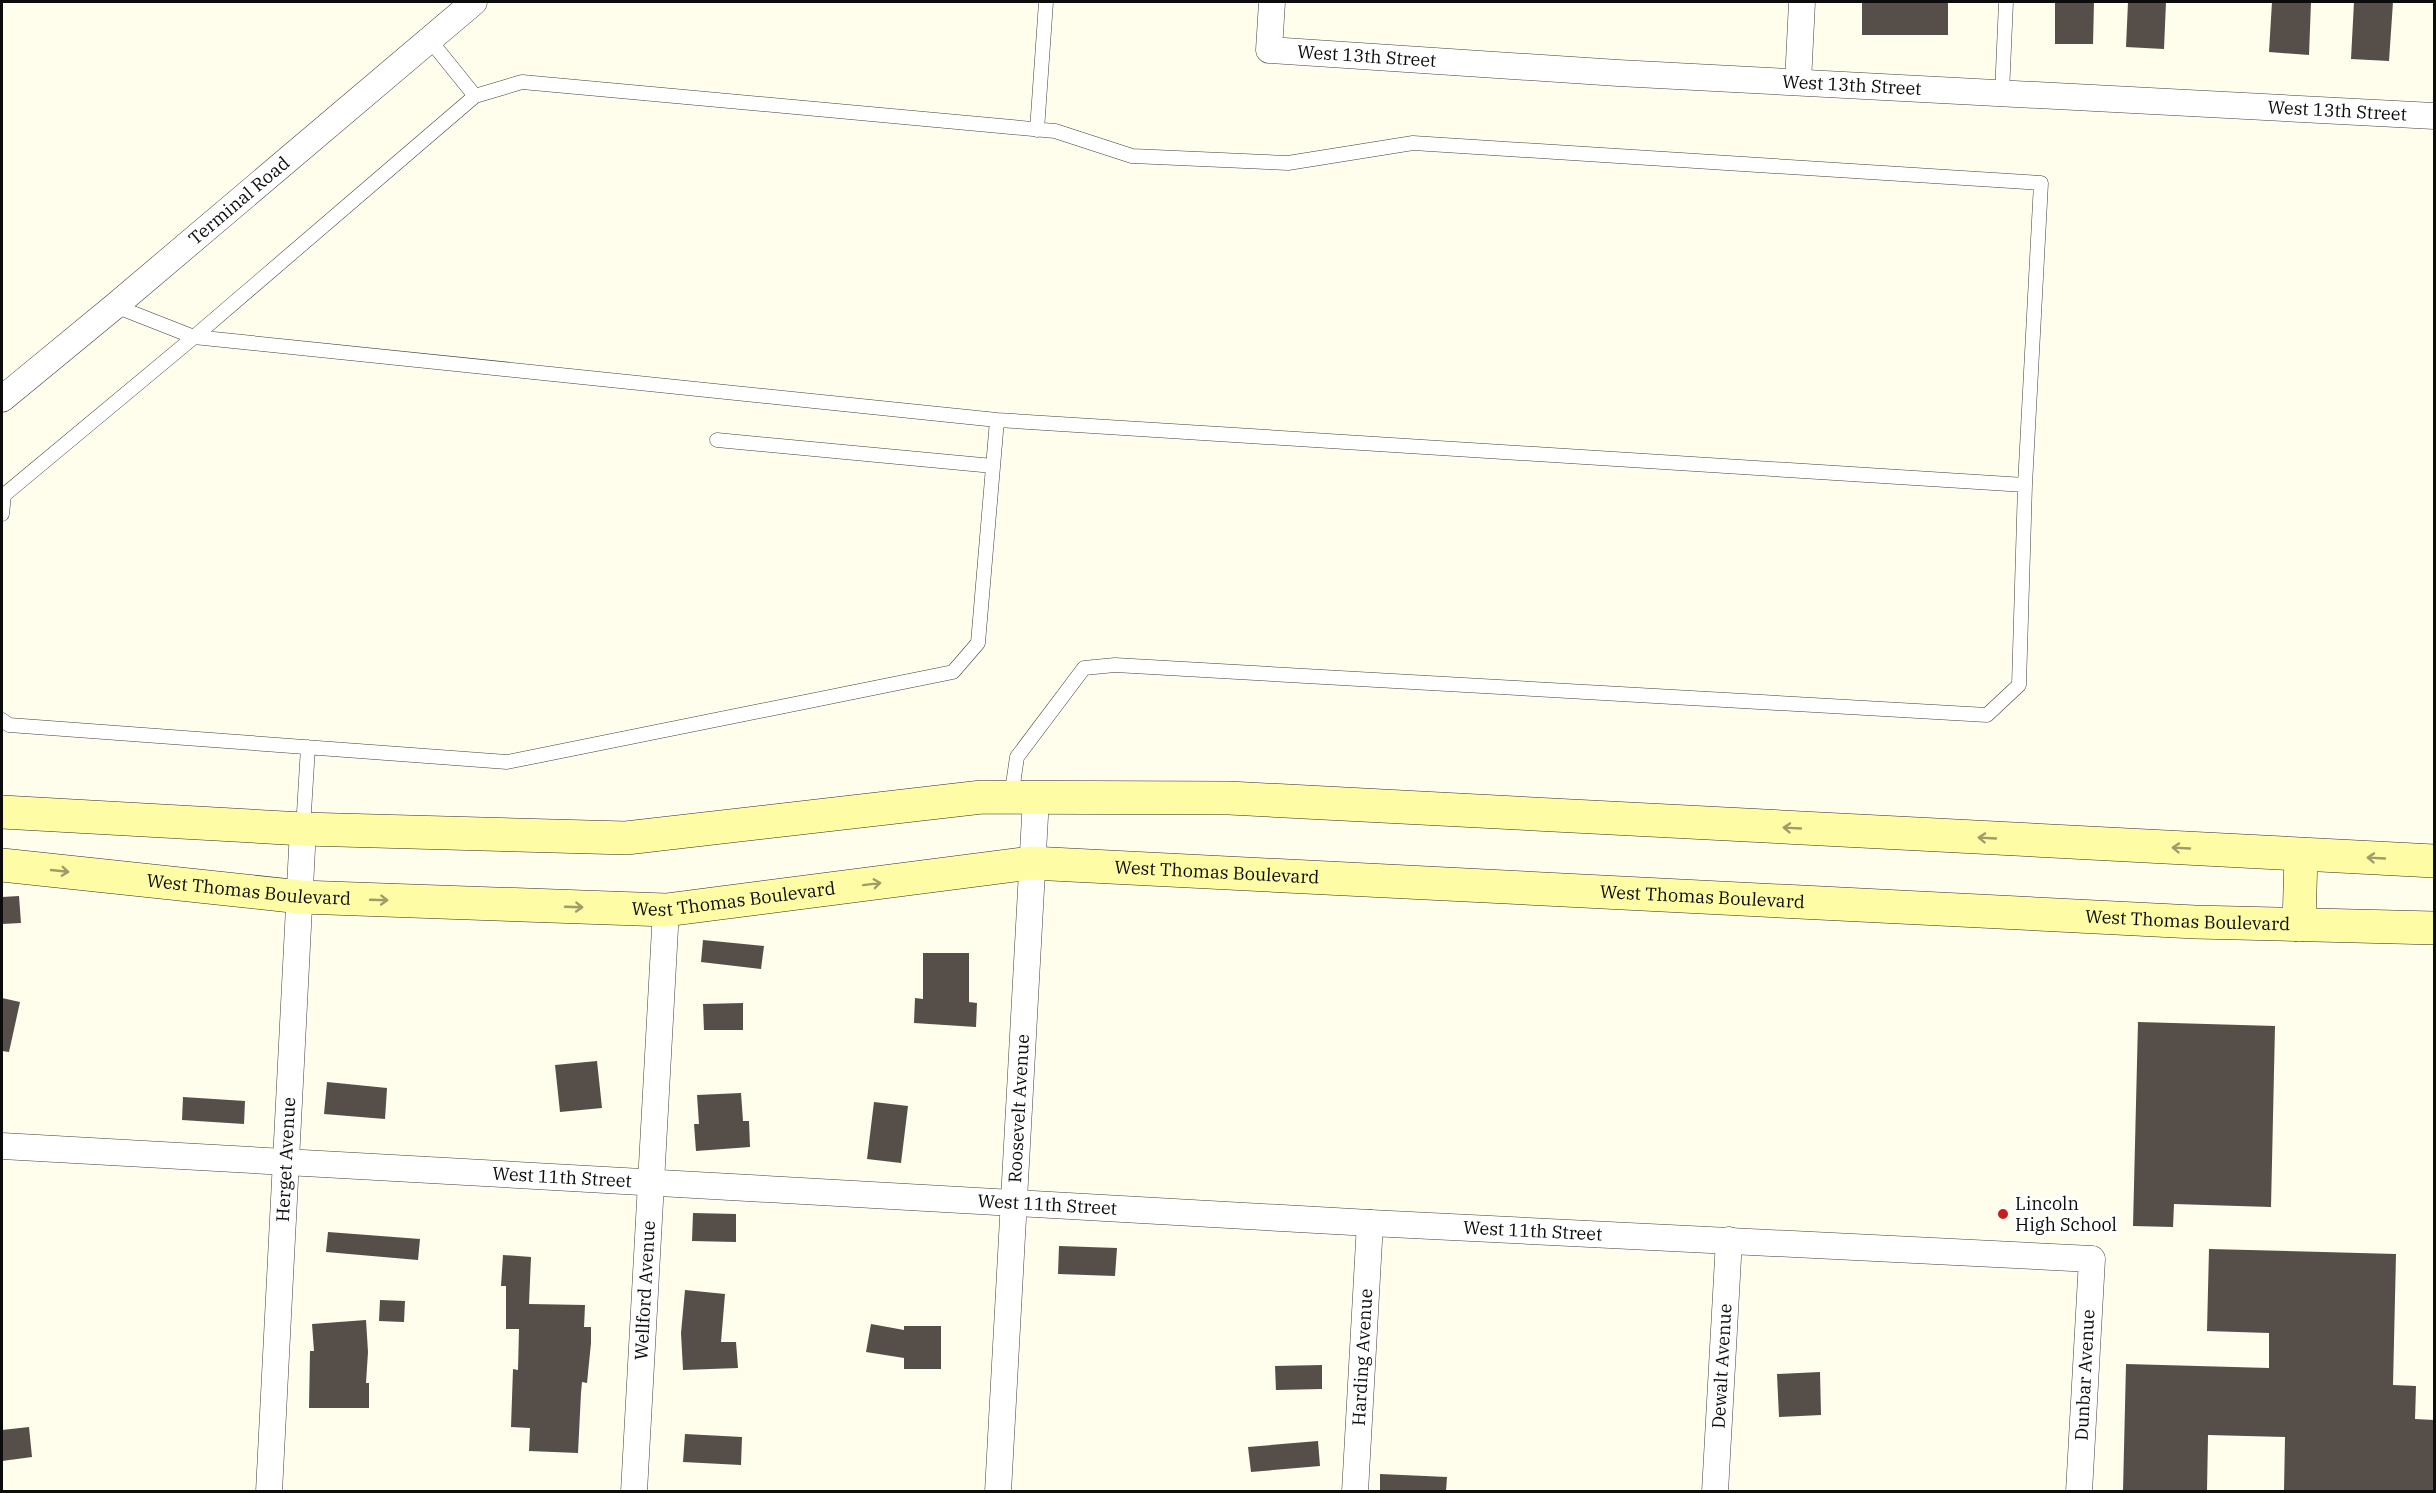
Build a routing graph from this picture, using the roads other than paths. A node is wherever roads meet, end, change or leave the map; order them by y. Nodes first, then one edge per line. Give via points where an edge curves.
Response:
1 (474, 2) edge
2 (1046, 2) edge
3 (1272, 2) edge
4 (1802, 2) edge
5 (2006, 2) edge
6 (429, 39) junction
7 (1798, 82) junction
8 (2002, 93) junction
9 (475, 96) junction
10 (2434, 116) edge
11 (1037, 130) junction
12 (115, 306) junction
13 (194, 337) junction
14 (2, 399) edge
15 (997, 420) junction
16 (717, 440) dead end
17 (993, 466) junction
18 (2025, 485) junction
19 (2, 514) edge
20 (2, 720) edge
21 (308, 747) junction
22 (1024, 798) junction
23 (2, 812) edge
24 (303, 829) junction
25 (2301, 855) junction
26 (2434, 861) edge
27 (1031, 863) junction
28 (2, 865) edge
29 (301, 897) junction
30 (666, 910) junction
31 (2299, 925) junction
32 (2434, 928) edge
33 (2, 1146) edge
34 (287, 1163) junction
35 (651, 1184) junction
36 (1014, 1204) junction
37 (1370, 1223) junction
38 (1729, 1240) junction
39 (2092, 1259) joint
40 (269, 1491) edge
41 (634, 1491) edge
42 (998, 1491) edge
43 (1355, 1491) edge
44 (1715, 1491) edge
45 (2079, 1491) edge

1 - 6 street, Terminal Road
2 - 11 lane
3 - 7 street, West 13th Street via 1269,50
4 - 7 street
5 - 8 lane
6 - 9 lane
6 - 12 street, Terminal Road
7 - 8 street, West 13th Street
8 - 10 street, West 13th Street
9 - 11 lane via 522,82
9 - 13 lane
11 - 18 lane via 1055,131 1132,156 1288,163 1413,143 2041,183
12 - 13 lane
12 - 14 street, Terminal Road
13 - 15 lane
13 - 19 lane via 4,495
15 - 17 lane
15 - 18 lane
16 - 17 lane
17 - 21 lane via 978,643 953,672 507,762
18 - 22 lane via 2019,685 1987,715 1115,665 1091,667 1084,668 1017,757
20 - 21 lane via 9,725
21 - 24 lane
22 - 24 street via 982,797 626,838
25 -> 22 street via 1229,798
22 - 27 street, Roosevelt Avenue
23 - 24 street
24 - 29 street, Herget Avenue
26 -> 25 street
25 - 31 street
30 -> 27 street, West Thomas Boulevard
27 - 31 street, West Thomas Boulevard
27 - 36 street, Roosevelt Avenue
28 -> 29 street, West Thomas Boulevard
29 -> 30 street, West Thomas Boulevard
29 - 34 street, Herget Avenue
30 - 35 street, Wellford Avenue
31 - 32 street, West Thomas Boulevard
33 - 34 street, West 11th Street
34 - 35 street, West 11th Street
34 - 40 street, Herget Avenue
35 - 36 street, West 11th Street
35 - 41 street, Wellford Avenue
36 - 37 street, West 11th Street
36 - 42 street, Roosevelt Avenue
37 - 38 street, West 11th Street
37 - 43 street, Harding Avenue
38 - 39 street, West 11th Street
38 - 44 street, Dewalt Avenue
39 - 45 street, Dunbar Avenue

